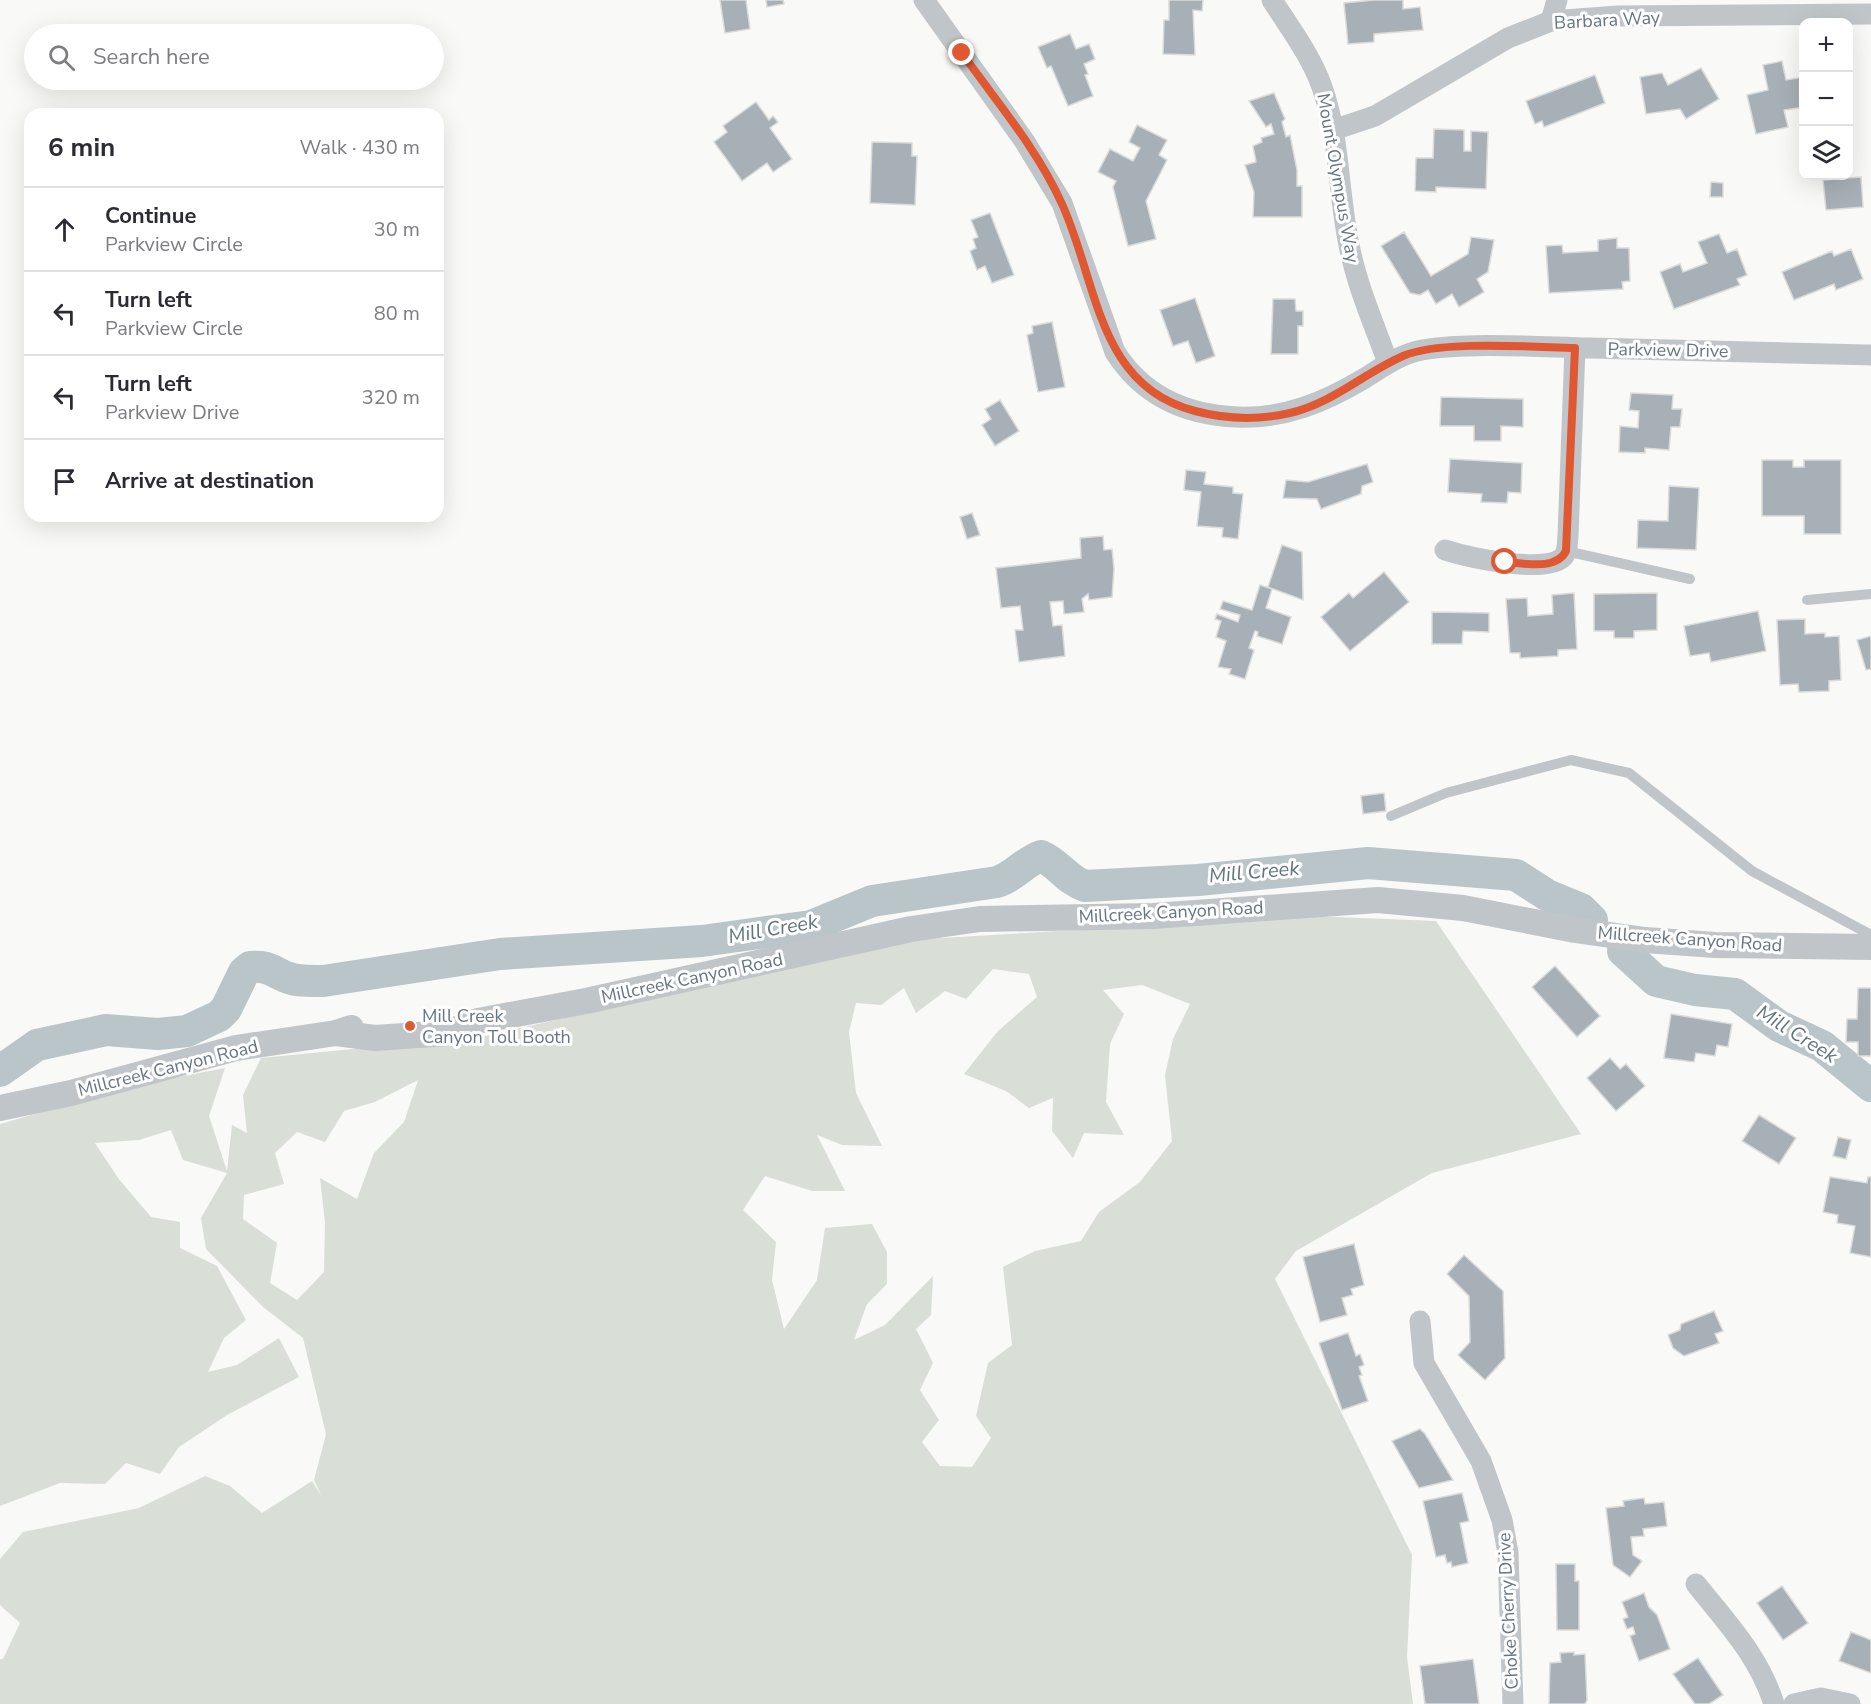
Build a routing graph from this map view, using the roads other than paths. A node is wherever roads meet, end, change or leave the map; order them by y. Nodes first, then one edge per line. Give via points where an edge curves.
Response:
1 (924, 0) edge
2 (1272, 0) edge
3 (1557, 0) edge
4 (1871, 14) edge
5 (1551, 21) junction
6 (1333, 129) junction
7 (1575, 348) junction
8 (1871, 355) edge
9 (1388, 363) junction
10 (1445, 550) dead end
11 (1566, 551) junction
12 (1690, 579) dead end
13 (1871, 594) edge
14 (1807, 600) dead end
15 (1391, 816) dead end
16 (1871, 935) edge
17 (1871, 947) edge
18 (0, 1108) edge
19 (1420, 1321) dead end
20 (1696, 1584) dead end
21 (1513, 1704) edge
22 (1774, 1704) edge
23 (1794, 1704) edge
24 (1850, 1704) edge

1 - 9 street, Parkview Drive via 1047,176 1085,261 1115,352 1136,380 1160,398 1185,408 1209,414 1265,417 1315,405
2 - 6 street, Mount Olympus Way via 1316,71
3 - 5 street
4 - 5 street, Barbara Way via 1618,16
5 - 6 street, Barbara Way via 1508,38 1375,116
6 - 9 street, Mount Olympus Way via 1357,277
7 - 8 street, Parkview Drive
7 - 9 street, Parkview Drive via 1420,350
7 - 11 street
10 - 11 street via 1480,561 1539,564 1558,561
11 - 12 lane
13 - 14 lane
15 - 16 lane via 1446,793 1571,760 1629,773 1752,871
17 - 18 street, Millcreek Canyon Road via 1645,940 1454,907 1378,900 1153,916 980,919 911,928 618,995 478,1021 446,1015 374,1021 336,1033 236,1048
19 - 21 street, Choke Cherry Drive via 1424,1363 1481,1461 1502,1520 1509,1568
20 - 22 street via 1750,1652
23 - 24 street via 1821,1698

